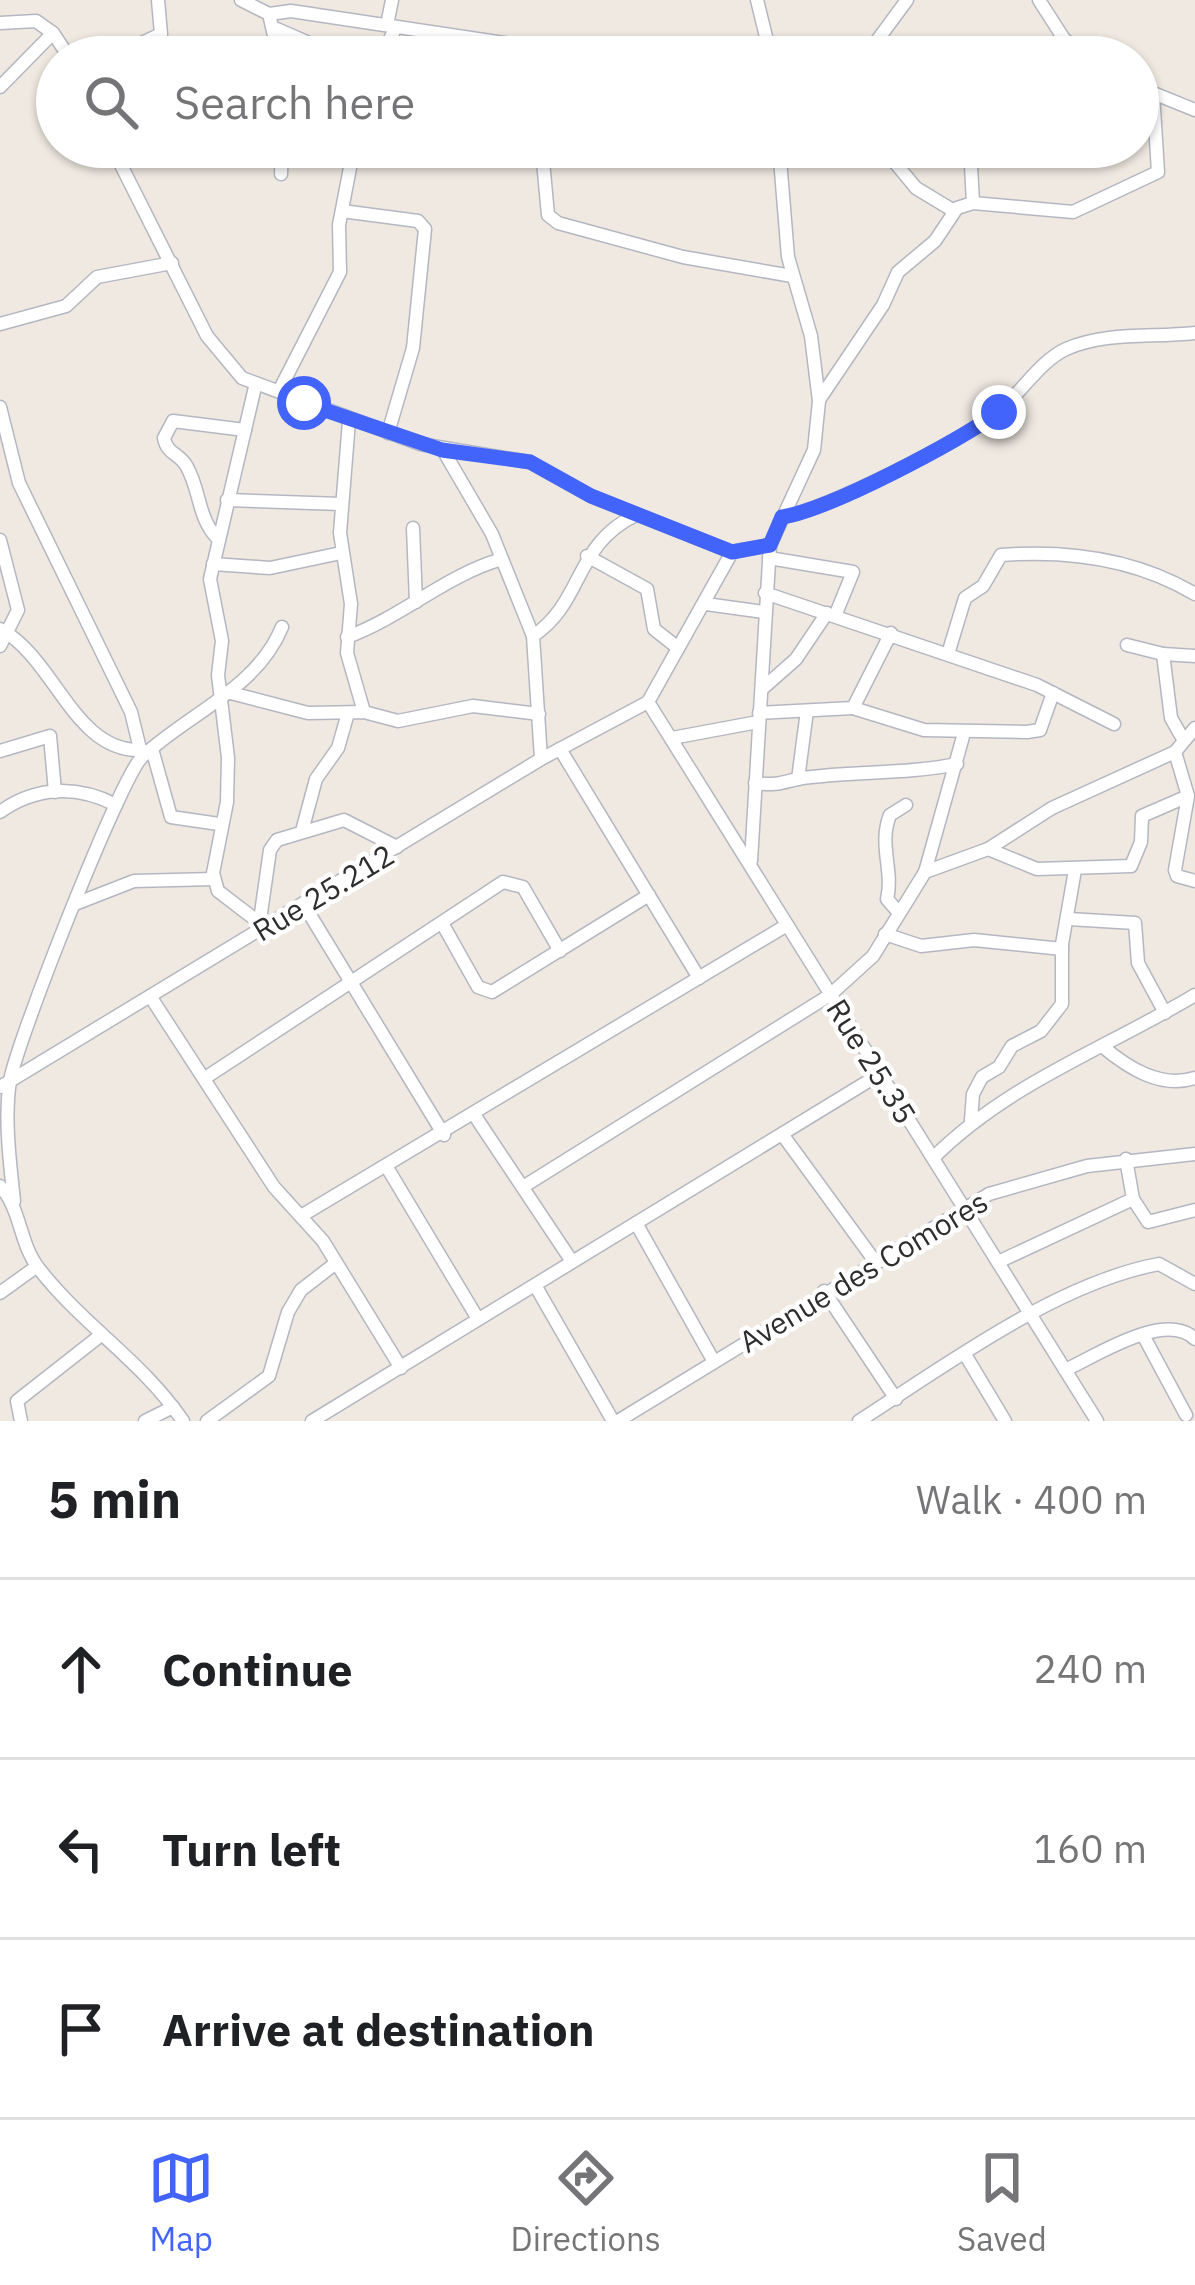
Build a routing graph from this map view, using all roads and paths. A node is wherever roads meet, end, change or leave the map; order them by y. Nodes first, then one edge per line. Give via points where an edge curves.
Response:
1 (158, 0) edge
2 (242, 0) edge
3 (392, 0) edge
4 (757, 0) edge
5 (907, 0) edge
6 (1039, 0) edge
7 (269, 14) junction
8 (0, 23) edge
9 (392, 26) junction
10 (277, 29) junction
11 (52, 33) junction
12 (49, 36) edge
13 (54, 36) edge
14 (156, 36) edge
15 (278, 36) edge
16 (293, 36) edge
17 (388, 36) edge
18 (458, 36) edge
19 (766, 36) edge
20 (880, 36) edge
21 (1062, 36) edge
22 (36, 50) edge
23 (0, 87) edge
24 (1159, 95) edge
25 (1195, 110) edge
26 (1159, 134) edge
27 (123, 168) edge
28 (280, 168) edge
29 (350, 168) edge
30 (544, 168) edge
31 (781, 168) edge
32 (899, 168) edge
33 (971, 168) edge
34 (280, 174) dead end
35 (973, 203) junction
36 (342, 211) junction
37 (954, 211) junction
38 (172, 263) junction
39 (792, 276) junction
40 (0, 324) edge
41 (1195, 333) edge
42 (255, 386) junction
43 (279, 391) junction
44 (819, 401) junction
45 (0, 407) edge
46 (349, 421) junction
47 (245, 430) junction
48 (388, 433) junction
49 (442, 450) junction
50 (227, 500) junction
51 (341, 504) junction
52 (636, 515) junction
53 (782, 517) junction
54 (413, 528) dead end
55 (218, 538) junction
56 (0, 540) edge
57 (769, 551) junction
58 (732, 552) junction
59 (341, 554) junction
60 (587, 556) junction
61 (502, 559) junction
62 (213, 564) junction
63 (765, 593) junction
64 (1195, 593) edge
65 (416, 602) junction
66 (706, 604) junction
67 (764, 611) junction
68 (831, 614) junction
69 (282, 627) dead end
70 (3, 630) edge
71 (891, 633) junction
72 (533, 636) junction
73 (347, 637) junction
74 (1127, 645) dead end
75 (0, 646) edge
76 (678, 648) junction
77 (948, 654) junction
78 (1163, 654) junction
79 (1195, 656) edge
80 (763, 688) junction
81 (1053, 693) junction
82 (225, 694) junction
83 (648, 702) junction
84 (853, 708) junction
85 (807, 711) junction
86 (364, 712) junction
87 (348, 713) junction
88 (539, 714) junction
89 (759, 718) junction
90 (1114, 724) dead end
91 (1195, 728) edge
92 (964, 734) junction
93 (672, 738) junction
94 (1179, 746) junction
95 (560, 749) junction
96 (0, 751) edge
97 (146, 752) junction
98 (542, 759) junction
99 (957, 764) junction
100 (798, 779) junction
101 (754, 783) junction
102 (56, 792) junction
103 (116, 805) junction
104 (1190, 805) edge
105 (906, 806) dead end
106 (0, 812) edge
107 (219, 824) junction
108 (302, 831) junction
109 (397, 848) junction
110 (988, 849) junction
111 (751, 861) junction
112 (1075, 870) junction
113 (925, 872) junction
114 (214, 879) junction
115 (1195, 881) edge
116 (649, 895) junction
117 (75, 904) junction
118 (304, 905) junction
119 (899, 913) junction
120 (1069, 919) junction
121 (262, 923) junction
122 (442, 923) junction
123 (787, 925) junction
124 (886, 934) junction
125 (1062, 949) junction
126 (560, 951) junction
127 (699, 978) junction
128 (352, 981) junction
129 (830, 995) junction
130 (1195, 995) edge
131 (150, 996) junction
132 (1165, 1013) junction
133 (1102, 1046) junction
134 (0, 1057) edge
135 (880, 1074) junction
136 (205, 1078) junction
137 (1195, 1078) edge
138 (8, 1079) edge
139 (475, 1116) junction
140 (971, 1120) junction
141 (782, 1133) junction
142 (444, 1135) junction
143 (1195, 1154) edge
144 (933, 1158) junction
145 (1126, 1159) junction
146 (388, 1169) junction
147 (526, 1185) junction
148 (0, 1186) edge
149 (1133, 1199) junction
150 (14, 1201) junction
151 (963, 1207) junction
152 (1195, 1210) edge
153 (301, 1216) junction
154 (636, 1223) junction
155 (874, 1259) junction
156 (571, 1260) junction
157 (998, 1262) junction
158 (336, 1263) junction
159 (36, 1267) junction
160 (1195, 1284) edge
161 (535, 1285) junction
162 (824, 1291) junction
163 (0, 1293) edge
164 (1031, 1314) junction
165 (478, 1319) junction
166 (101, 1335) junction
167 (1143, 1335) junction
168 (1195, 1339) edge
169 (966, 1356) junction
170 (713, 1360) junction
171 (401, 1368) junction
172 (1065, 1370) junction
173 (896, 1399) junction
174 (173, 1407) junction
175 (1186, 1415) dead end
176 (864, 1420) edge
177 (22, 1421) edge
178 (146, 1421) edge
179 (183, 1421) edge
180 (207, 1421) edge
181 (312, 1421) edge
182 (616, 1421) edge
183 (1005, 1421) edge
184 (1097, 1421) edge

1 - 14 street
2 - 7 street
3 - 9 street
4 - 19 street
5 - 20 street
6 - 21 street
7 - 9 street
7 - 10 street
8 - 11 street via 35,21
9 - 17 street
9 - 18 street
10 - 15 street
10 - 16 street
11 - 12 street
11 - 13 street
22 - 23 street
24 - 25 street
26 - 35 street via 1158,172 1072,212
27 - 38 street
28 - 34 street
29 - 36 street
30 - 39 street via 548,215 558,223
31 - 39 street
32 - 37 street
33 - 35 street
35 - 37 street
36 - 43 street via 340,272
36 - 48 street via 418,220 425,229 413,348
37 - 44 street via 898,272
38 - 40 street via 97,277 66,306
38 - 42 street via 218,353
39 - 44 street
41 - 53 street via 1061,351 955,442
42 - 43 street
42 - 47 street
43 - 46 street
44 - 53 street via 814,450
45 - 97 street via 19,483
46 - 48 street
46 - 51 street
47 - 50 street
47 - 55 street via 173,421 164,441 188,466 201,515
48 - 49 street
49 - 52 street via 520,459
49 - 61 street
50 - 51 street
50 - 55 street
51 - 59 street
52 - 58 street
52 - 60 street
53 - 57 street
54 - 65 street
55 - 62 street
56 - 70 street via 18,610
57 - 58 street
57 - 63 street
57 - 68 street via 853,572
58 - 66 street
59 - 62 street via 270,568
59 - 73 street via 351,604
60 - 72 street via 556,619
60 - 76 street via 647,589 654,629
61 - 65 street
61 - 72 street
62 - 82 street
63 - 67 street
63 - 68 street
64 - 77 street via 1149,568 1000,554 965,598
65 - 73 street
66 - 67 street
66 - 76 street
67 - 80 street
68 - 71 street
68 - 80 street
69 - 82 street via 257,668
70 - 75 street
70 - 97 street via 33,651 89,728 115,746
71 - 77 street
71 - 84 street
72 - 88 street
73 - 86 street
74 - 78 street
76 - 83 street
77 - 81 street
78 - 79 street
78 - 94 street
80 - 89 street
81 - 90 street
81 - 92 street via 1040,730
82 - 87 street via 308,713
82 - 97 street
82 - 107 street via 228,787
83 - 93 street, Rue 25.35
83 - 95 street, Rue 25.212
84 - 85 street
84 - 92 street
85 - 89 street
85 - 100 street
86 - 87 street
86 - 88 street via 398,721 473,706
87 - 108 street
88 - 98 street
89 - 93 street
89 - 101 street
91 - 94 street
92 - 99 street
93 - 111 street, Rue 25.35
94 - 104 street
94 - 110 street
95 - 98 street, Rue 25.212
95 - 116 street
96 - 102 street via 50,736
97 - 103 street
97 - 107 street via 171,817
98 - 109 street, Rue 25.212
99 - 100 street
99 - 113 street
100 - 101 street
101 - 111 street
102 - 103 street via 89,793
102 - 106 street via 29,795
103 - 117 street
104 - 112 street via 1142,816 1135,864
104 - 115 street via 1175,869
105 - 119 street via 890,815 883,842 887,899
107 - 114 street
108 - 109 street via 344,820
108 - 121 street via 273,842
109 - 118 street, Rue 25.212
110 - 112 street via 1017,865
110 - 113 street
111 - 123 street, Rue 25.35
112 - 120 street
113 - 119 street
114 - 117 street via 134,881
114 - 121 street via 218,891
116 - 126 street
116 - 127 street
117 - 138 street
118 - 121 street, Rue 25.212
118 - 128 street
119 - 124 street
120 - 125 street
120 - 132 street via 1135,923 1138,964
121 - 131 street, Rue 25.212
122 - 126 street via 487,993
122 - 126 street via 513,882 524,887
122 - 128 street
123 - 127 street
123 - 129 street, Rue 25.35
124 - 125 street via 921,946 974,940
124 - 129 street
125 - 140 street via 1062,1004 982,1077
127 - 139 street
128 - 136 street
128 - 142 street
129 - 135 street, Rue 25.35
129 - 147 street
130 - 132 street
131 - 136 street
131 - 138 street, Rue 25.212
132 - 133 street
133 - 137 street via 1154,1078
133 - 140 street
134 - 138 street
135 - 141 street
135 - 144 street, Rue 25.35
136 - 153 street
138 - 150 street
139 - 142 street
139 - 147 street
140 - 144 street
141 - 154 street
141 - 155 street
142 - 146 street
143 - 145 street, Avenue des Comores
144 - 151 street, Rue 25.35
145 - 149 street
145 - 151 street, Avenue des Comores via 1029,1179
146 - 153 street
146 - 165 street
147 - 156 street
148 - 150 street
149 - 152 street via 1150,1223
149 - 157 street
150 - 159 street
151 - 155 street, Avenue des Comores
151 - 157 street, Rue 25.35
153 - 158 street
154 - 156 street
154 - 170 street
155 - 162 street, Avenue des Comores
156 - 161 street
157 - 164 street, Rue 25.35
158 - 171 street
158 - 180 street via 288,1312 268,1376
159 - 163 street
159 - 166 street
160 - 164 street via 1169,1265 1148,1266
161 - 165 street
161 - 182 street
162 - 170 street, Avenue des Comores
162 - 173 street
164 - 169 street
164 - 172 street, Rue 25.35
165 - 171 street
166 - 174 street via 132,1356
166 - 177 street via 17,1401
167 - 168 street via 1176,1330
167 - 172 street
167 - 175 street
169 - 173 street
169 - 183 street
170 - 182 street, Avenue des Comores
171 - 181 street
172 - 184 street, Rue 25.35
173 - 176 street
174 - 178 street
174 - 179 street

